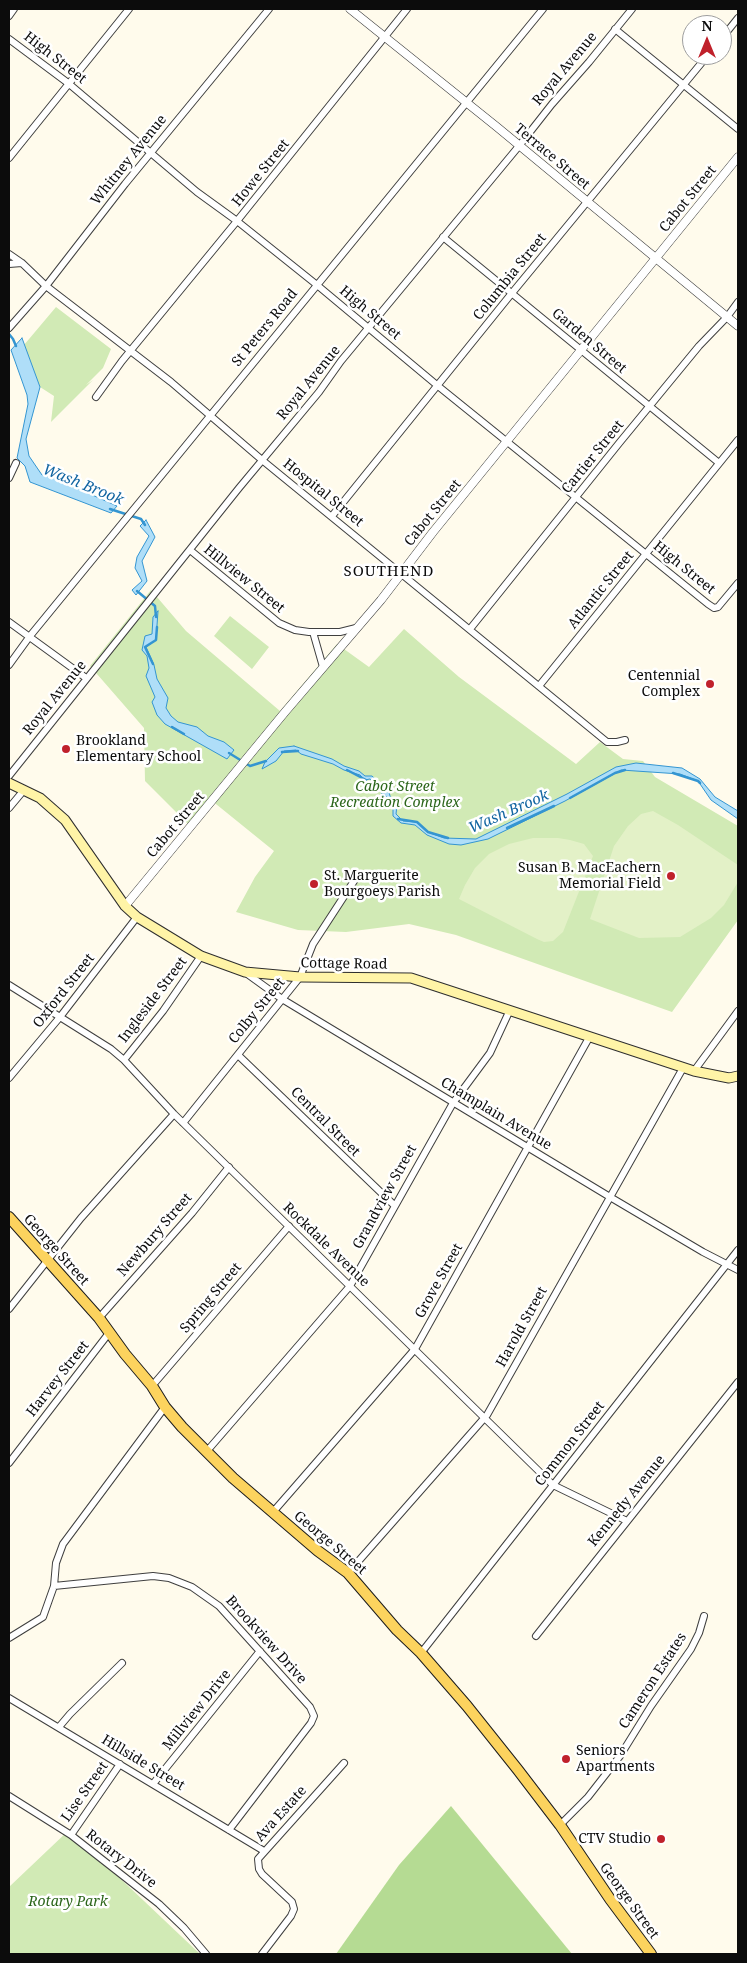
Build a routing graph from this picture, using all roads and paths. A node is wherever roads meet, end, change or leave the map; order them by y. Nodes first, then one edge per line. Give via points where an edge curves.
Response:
1 (14, 9) edge
2 (129, 9) edge
3 (269, 9) edge
4 (350, 9) edge
5 (407, 9) edge
6 (543, 9) edge
7 (632, 9) edge
8 (9, 16) edge
9 (615, 29) junction
10 (384, 38) junction
11 (9, 39) edge
12 (700, 65) edge
13 (68, 84) junction
14 (684, 85) junction
15 (466, 102) junction
16 (738, 129) edge
17 (519, 146) junction
18 (151, 152) junction
19 (738, 157) edge
20 (9, 158) edge
21 (588, 203) junction
22 (238, 221) junction
23 (443, 237) junction
24 (9, 254) edge
25 (655, 259) junction
26 (22, 263) junction
27 (9, 264) edge
28 (317, 285) junction
29 (46, 286) junction
30 (512, 293) junction
31 (738, 302) edge
32 (728, 317) junction
33 (738, 326) edge
34 (9, 328) edge
35 (368, 329) junction
36 (582, 349) junction
37 (131, 350) junction
38 (438, 386) junction
39 (96, 397) dead end
40 (651, 406) junction
41 (211, 415) junction
42 (738, 440) edge
43 (507, 442) junction
44 (262, 460) junction
45 (16, 463) dead end
46 (720, 463) junction
47 (9, 478) edge
48 (576, 498) junction
49 (332, 516) junction
50 (190, 550) junction
51 (646, 555) junction
52 (401, 573) junction
53 (738, 583) edge
54 (9, 622) edge
55 (356, 628) junction
56 (470, 629) junction
57 (312, 632) junction
58 (30, 636) junction
59 (9, 665) edge
60 (323, 666) junction
61 (86, 678) junction
62 (539, 686) junction
63 (625, 740) dead end
64 (9, 776) edge
65 (9, 783) edge
66 (24, 790) junction
67 (9, 808) edge
68 (354, 881) dead end
69 (125, 906) junction
70 (137, 917) junction
71 (201, 956) junction
72 (245, 972) junction
73 (300, 977) junction
74 (9, 985) edge
75 (282, 999) junction
76 (509, 1012) junction
77 (738, 1012) edge
78 (60, 1016) junction
79 (590, 1036) junction
80 (238, 1055) junction
81 (124, 1060) junction
82 (683, 1068) junction
83 (694, 1071) junction
84 (738, 1076) edge
85 (9, 1078) edge
86 (453, 1103) junction
87 (174, 1114) junction
88 (183, 1123) junction
89 (528, 1148) junction
90 (229, 1167) junction
91 (610, 1197) junction
92 (395, 1206) junction
93 (9, 1217) edge
94 (289, 1226) junction
95 (738, 1250) edge
96 (46, 1261) junction
97 (727, 1265) junction
98 (738, 1270) edge
99 (350, 1286) junction
100 (9, 1309) edge
101 (98, 1318) junction
102 (109, 1333) junction
103 (415, 1349) junction
104 (738, 1382) edge
105 (152, 1386) junction
106 (165, 1407) junction
107 (485, 1418) junction
108 (207, 1451) junction
109 (9, 1464) edge
110 (553, 1485) junction
111 (272, 1512) junction
112 (627, 1521) junction
113 (348, 1573) junction
114 (54, 1586) junction
115 (704, 1616) dead end
116 (536, 1636) dead end
117 (9, 1638) edge
118 (260, 1651) junction
119 (421, 1652) junction
120 (122, 1664) dead end
121 (9, 1698) edge
122 (60, 1727) junction
123 (344, 1763) dead end
124 (120, 1764) junction
125 (153, 1784) junction
126 (9, 1796) edge
127 (560, 1825) junction
128 (229, 1830) junction
129 (71, 1835) junction
130 (264, 1851) junction
131 (206, 1954) edge
132 (262, 1954) edge
133 (652, 1954) edge

1 - 8 street
2 - 13 street
3 - 18 street, Whitney Avenue
4 - 10 street, Terrace Street
5 - 10 street, Howe Street
6 - 15 street, St Peters Road
7 - 9 street, Royal Avenue
9 - 14 street
9 - 17 street, Royal Avenue
10 - 15 street, Terrace Street
10 - 22 street, Howe Street
11 - 13 street, High Street
12 - 14 street, Columbia Street
13 - 18 street, High Street
13 - 20 street
14 - 16 street
14 - 21 street, Columbia Street
15 - 17 street, Terrace Street
15 - 28 street, St Peters Road
17 - 21 street, Terrace Street
17 - 23 street, Royal Avenue
18 - 22 street, High Street via 197,192
18 - 29 street, Whitney Avenue
19 - 25 street, Cabot Street
21 - 25 street, Terrace Street
21 - 30 street, Columbia Street
22 - 28 street, High Street
22 - 37 street, Howe Street
23 - 30 street, Garden Street
23 - 35 street, Royal Avenue
24 - 26 street, Hospital Street
25 - 32 street, Terrace Street
25 - 36 street, Cabot Street
26 - 27 street
26 - 29 street, Hospital Street
28 - 35 street, High Street
28 - 41 street, St Peters Road
29 - 34 street, Whitney Avenue
29 - 37 street, Hospital Street
30 - 36 street, Garden Street
30 - 38 street, Columbia Street
31 - 32 street, Cartier Street
32 - 33 street, Terrace Street
32 - 40 street, Cartier Street via 699,346
35 - 38 street, High Street
35 - 44 street, Royal Avenue
36 - 40 street, Garden Street
36 - 43 street, Cabot Street
37 - 39 street, Howe Street
37 - 41 street, Hospital Street
38 - 43 street, High Street
38 - 49 street, Columbia Street
40 - 46 street, Garden Street
40 - 48 street, Cartier Street
41 - 44 street, Hospital Street
41 - 58 street, St Peters Road
42 - 46 street, Atlantic Street
43 - 48 street, High Street
43 - 52 street, Cabot Street
44 - 49 street, Hospital Street
44 - 50 street, Royal Avenue
45 - 47 street
46 - 51 street, Atlantic Street
48 - 51 street, High Street
48 - 56 street, Cartier Street
49 - 52 street, Hospital Street
50 - 57 street, Hillview Street via 272,619 291,629
50 - 61 street, Royal Avenue
51 - 53 street, High Street via 714,608
51 - 62 street, Atlantic Street
52 - 55 street, Cabot Street
52 - 56 street, Hospital Street
54 - 58 street
55 - 57 street, Hillview Street via 340,632
55 - 60 street, Cabot Street
56 - 62 street, Hospital Street
57 - 60 street
58 - 59 street, St Peters Road
58 - 61 street
60 - 69 street, Cabot Street
61 - 64 street, Royal Avenue
62 - 63 street, Hospital Street via 607,742
65 - 66 main road, Cottage Road
66 - 67 street
66 - 69 main road, Cottage Road via 40,798 65,820
68 - 73 street, Colby Street via 313,944
69 - 70 main road, Cottage Road
70 - 71 main road, Cottage Road
70 - 78 street, Oxford Street
71 - 72 main road, Cottage Road
71 - 81 street, Ingleside Street
72 - 73 main road, Cottage Road
72 - 75 street, Champlain Avenue
73 - 75 street, Colby Street
73 - 76 main road, Cottage Road via 411,978
74 - 78 street, Rockdale Avenue
75 - 80 street, Colby Street
75 - 86 street, Champlain Avenue
76 - 79 main road, Cottage Road
76 - 86 street, Grandview Street via 484,1063
77 - 83 street
78 - 81 street, Rockdale Avenue via 111,1048
78 - 85 street, Oxford Street
79 - 82 main road, Cottage Road
79 - 89 street, Grove Street
80 - 88 street, Colby Street
80 - 92 street, Central Street
81 - 87 street, Rockdale Avenue
82 - 83 main road, Cottage Road
82 - 91 street, Harold Street
83 - 84 main road, Cottage Road via 729,1078
86 - 89 street, Champlain Avenue
86 - 92 street, Grandview Street
87 - 88 street, Rockdale Avenue
87 - 96 street
88 - 90 street, Rockdale Avenue
89 - 91 street, Champlain Avenue
89 - 103 street, Grove Street
90 - 94 street, Rockdale Avenue
90 - 101 street, Newbury Street
91 - 97 street, Champlain Avenue
91 - 107 street, Harold Street
92 - 99 street, Grandview Street
93 - 96 main road, George Street
94 - 99 street, Rockdale Avenue
94 - 105 street, Spring Street
95 - 97 street, Common Street
96 - 100 street
96 - 101 main road, George Street
97 - 98 street, Champlain Avenue
97 - 110 street, Common Street
99 - 103 street, Rockdale Avenue
99 - 108 street, Grandview Street
101 - 102 main road, George Street
102 - 105 main road, George Street
102 - 109 street, Harvey Street
103 - 107 street, Rockdale Avenue
103 - 111 street, Grove Street
104 - 112 street, Kennedy Avenue
105 - 106 main road, George Street
106 - 108 main road, George Street
106 - 114 street via 65,1540 57,1558
107 - 110 street, Rockdale Avenue
107 - 113 street, Harold Street
108 - 111 main road, George Street
110 - 112 street, Rockdale Avenue
110 - 119 street, Common Street
111 - 113 main road, George Street
112 - 116 street, Kennedy Avenue
113 - 119 main road, George Street via 397,1630
114 - 117 street via 43,1618
114 - 118 street, Brookview Drive via 140,1576 178,1581 215,1602
115 - 127 street, Cameron Estates via 691,1649 620,1756 588,1797
118 - 125 street, Millview Drive
118 - 128 street, Brookview Drive via 307,1704 313,1718
119 - 127 main road, George Street
120 - 122 street
121 - 122 street, Hillside Street
122 - 124 street, Hillside Street
123 - 130 street, Ava Estate
124 - 125 street, Hillside Street
124 - 129 street, Lise Street
125 - 128 street, Hillside Street
126 - 129 street, Rotary Drive
127 - 133 main road, George Street
128 - 130 street, Hillside Street
129 - 131 street, Rotary Drive via 159,1904
130 - 132 street, Ava Estate via 258,1859 259,1869 292,1902 294,1909

